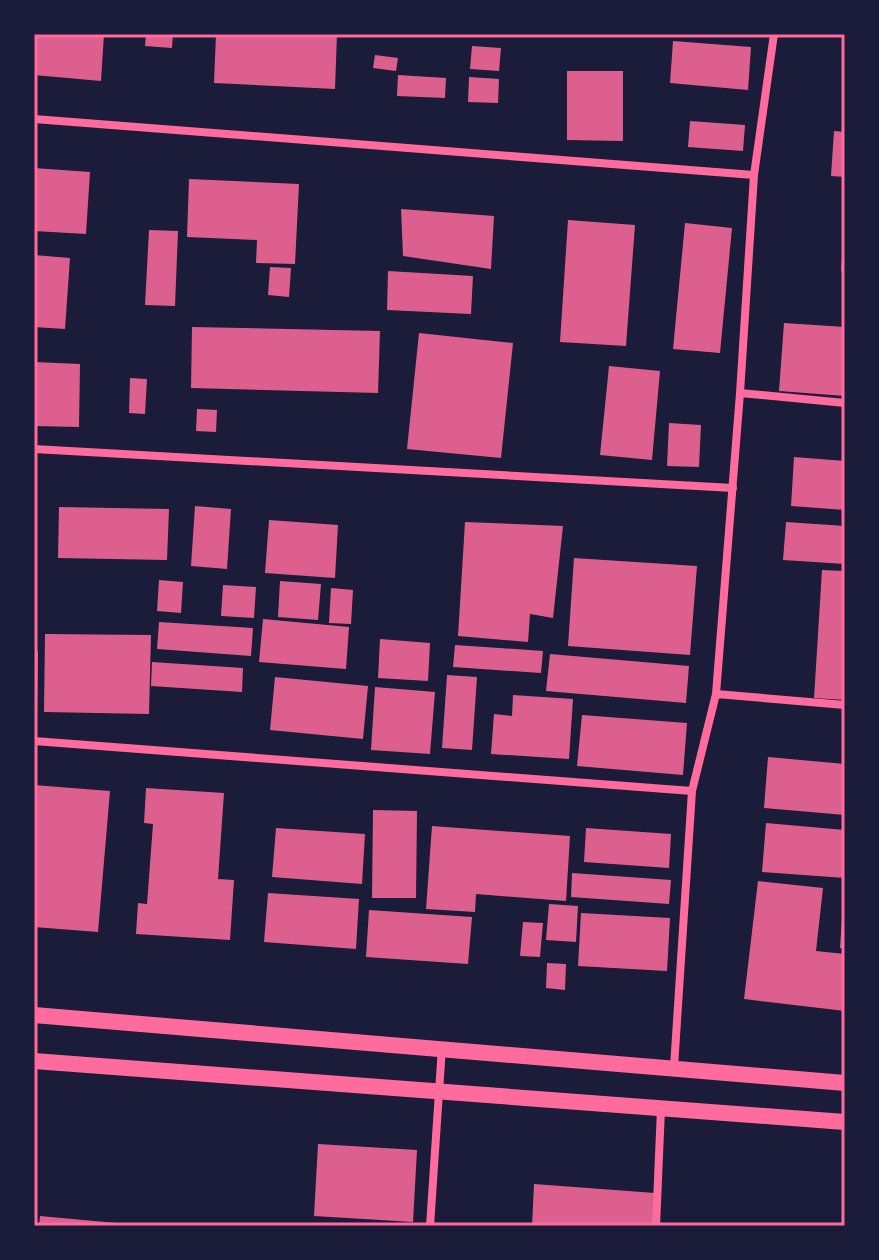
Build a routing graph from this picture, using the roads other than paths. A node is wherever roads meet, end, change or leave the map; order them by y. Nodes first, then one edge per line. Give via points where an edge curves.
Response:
1 (774, 34) edge
2 (34, 119) edge
3 (754, 175) junction
4 (740, 393) junction
5 (845, 403) edge
6 (34, 449) edge
7 (733, 488) junction
8 (716, 694) junction
9 (845, 705) edge
10 (34, 741) edge
11 (692, 791) junction
12 (34, 1015) edge
13 (442, 1047) junction
14 (34, 1061) edge
15 (674, 1067) junction
16 (845, 1083) edge
17 (440, 1091) junction
18 (661, 1109) junction
19 (845, 1122) edge
20 (430, 1226) edge
21 (656, 1226) edge

1 - 3 street
2 - 3 street
3 - 4 street
4 - 5 street
4 - 7 street
6 - 7 street
7 - 8 street
8 - 9 street
8 - 11 street
10 - 11 street
11 - 15 street
12 - 13 main road
13 - 15 main road
13 - 17 street
14 - 17 main road
15 - 16 main road
17 - 18 main road
17 - 20 street
18 - 19 main road
18 - 21 street

